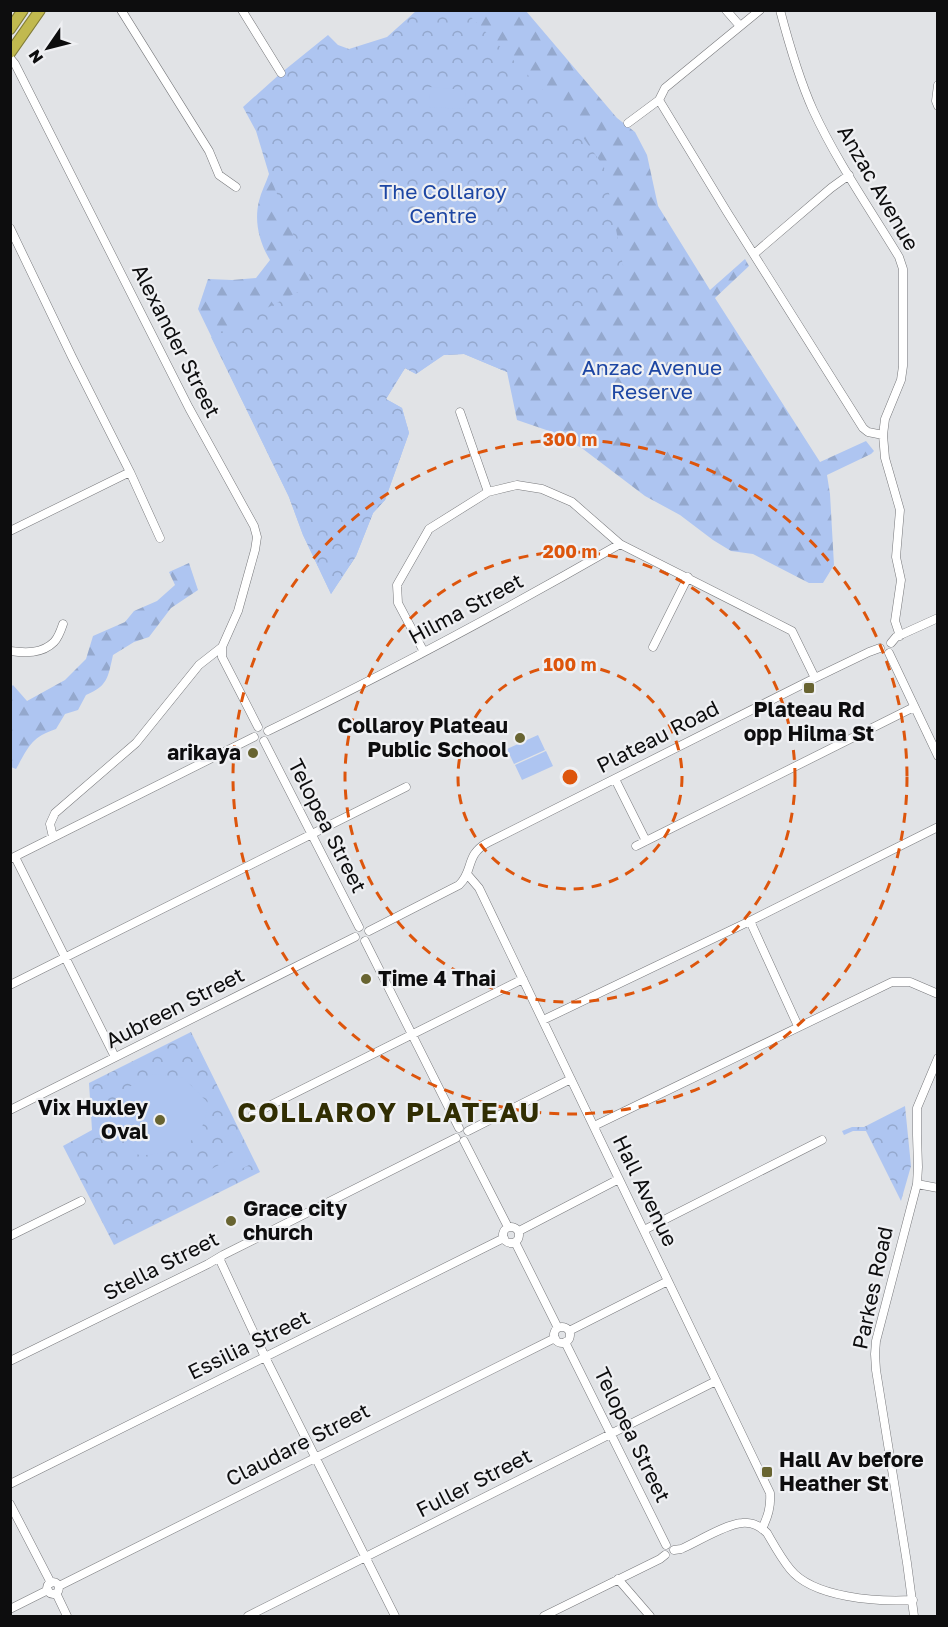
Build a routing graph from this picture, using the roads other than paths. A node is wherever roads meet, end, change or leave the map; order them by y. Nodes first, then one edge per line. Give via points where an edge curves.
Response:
1 (23, 10) edge
2 (40, 10) edge
3 (121, 10) edge
4 (242, 10) edge
5 (726, 10) edge
6 (760, 10) edge
7 (780, 10) edge
8 (740, 26) junction
9 (10, 29) edge
10 (10, 52) edge
11 (10, 58) edge
12 (280, 73) dead end
13 (938, 85) edge
14 (658, 100) junction
15 (938, 106) edge
16 (628, 123) dead end
17 (849, 175) junction
18 (236, 187) dead end
19 (10, 228) edge
20 (754, 254) junction
21 (460, 412) dead end
22 (883, 435) junction
23 (130, 472) junction
24 (488, 492) junction
25 (10, 531) edge
26 (160, 538) dead end
27 (620, 544) junction
28 (688, 577) junction
29 (938, 618) edge
30 (63, 624) dead end
31 (900, 636) junction
32 (891, 643) junction
33 (222, 647) junction
34 (653, 647) dead end
35 (880, 648) junction
36 (10, 651) edge
37 (424, 652) junction
38 (889, 653) junction
39 (815, 678) junction
40 (914, 707) junction
41 (258, 727) junction
42 (268, 731) junction
43 (254, 737) junction
44 (264, 741) junction
45 (938, 756) edge
46 (615, 779) junction
47 (406, 787) dead end
48 (938, 827) edge
49 (311, 834) junction
50 (53, 837) junction
51 (646, 841) junction
52 (636, 846) dead end
53 (13, 858) edge
54 (467, 874) junction
55 (750, 921) junction
56 (359, 927) junction
57 (369, 931) junction
58 (355, 937) junction
59 (365, 941) junction
60 (66, 958) junction
61 (523, 979) junction
62 (10, 985) edge
63 (938, 994) edge
64 (543, 1020) junction
65 (798, 1026) junction
66 (411, 1034) junction
67 (116, 1057) junction
68 (938, 1058) edge
69 (572, 1079) junction
70 (10, 1110) edge
71 (253, 1114) dead end
72 (594, 1126) junction
73 (459, 1128) junction
74 (468, 1131) junction
75 (460, 1139) junction
76 (822, 1140) dead end
77 (619, 1179) junction
78 (917, 1184) junction
79 (938, 1188) edge
80 (81, 1202) dead end
81 (508, 1227) junction
82 (644, 1230) junction
83 (519, 1231) junction
84 (10, 1236) edge
85 (504, 1238) junction
86 (515, 1242) junction
87 (219, 1258) junction
88 (668, 1281) junction
89 (558, 1328) junction
90 (569, 1331) junction
91 (555, 1338) junction
92 (565, 1342) junction
93 (266, 1357) junction
94 (10, 1361) edge
95 (716, 1381) junction
96 (612, 1435) junction
97 (315, 1456) junction
98 (10, 1484) edge
99 (10, 1504) edge
100 (762, 1528) junction
101 (666, 1545) junction
102 (674, 1550) junction
103 (665, 1555) junction
104 (366, 1558) junction
105 (618, 1579) junction
106 (53, 1588) junction
107 (913, 1600) junction
108 (10, 1609) edge
109 (67, 1617) edge
110 (248, 1617) edge
111 (395, 1617) edge
112 (544, 1617) edge
113 (650, 1617) edge
114 (914, 1617) edge

1 - 9 highway
2 - 10 highway
3 - 18 street via 209,151 219,175
4 - 12 street
5 - 8 street
6 - 8 street
7 - 17 street, Anzac Avenue via 813,110
8 - 14 street via 665,88
11 - 33 street, Alexander Street via 189,408 254,526 255,550 238,611
13 - 15 street
14 - 16 street
14 - 20 street
17 - 20 street
17 - 22 street, Anzac Avenue via 903,269 903,366
19 - 23 street
20 - 22 street via 863,428
21 - 24 street
22 - 31 street, Anzac Avenue via 885,458 900,510 896,557 901,580 895,621
23 - 25 street
23 - 26 street
24 - 27 street via 517,485 542,489 572,502
24 - 37 street via 429,530 397,585 398,603
27 - 28 street
27 - 37 street, Hilma Street
28 - 34 street
28 - 39 street via 792,631
29 - 31 street
30 - 36 street via 55,641 42,650
31 - 32 street
32 - 35 street via 884,642
32 - 38 street via 893,649
33 - 41 street via 222,657
33 - 50 street via 199,665 136,743 55,813 50,824
35 - 38 street
35 - 39 street, Plateau Road
37 - 42 street, Hilma Street
38 - 40 street
39 - 46 street, Plateau Road
40 - 45 street
40 - 51 street
41 - 42 street
41 - 43 street
42 - 44 street
43 - 44 street
43 - 50 street
44 - 49 street, Telopea Street
46 - 51 street
46 - 54 street, Plateau Road via 482,846 474,853
47 - 49 street
48 - 55 street
49 - 56 street, Telopea Street
49 - 60 street
50 - 53 street
51 - 52 street
53 - 60 street
54 - 57 street via 455,887
54 - 61 street, Hall Avenue via 479,888
55 - 64 street
55 - 65 street
56 - 57 street
56 - 58 street
57 - 59 street
58 - 59 street
58 - 67 street, Aubreen Street
59 - 66 street
60 - 62 street
60 - 67 street
61 - 64 street, Hall Avenue
61 - 66 street
63 - 65 street via 910,982 891,982
64 - 69 street, Hall Avenue
65 - 72 street
66 - 71 street
66 - 73 street
67 - 70 street, Aubreen Street
68 - 78 street, Parkes Road via 917,1108
69 - 72 street, Hall Avenue
69 - 74 street
72 - 77 street, Hall Avenue
73 - 74 street
73 - 75 street via 455,1134
74 - 75 street via 468,1136
75 - 81 street
75 - 87 street, Stella Street
76 - 82 street
77 - 82 street, Hall Avenue
77 - 83 street
78 - 79 street
78 - 107 street, Parkes Road via 875,1354
80 - 84 street
81 - 83 street
81 - 85 street
82 - 88 street, Hall Avenue
83 - 86 street
85 - 86 street
85 - 93 street, Essilia Street
86 - 89 street
87 - 93 street
87 - 94 street, Stella Street
88 - 90 street
88 - 95 street, Hall Avenue
89 - 90 street
89 - 91 street
90 - 92 street
91 - 92 street
91 - 97 street, Claudare Street
92 - 96 street, Telopea Street
93 - 97 street
93 - 98 street, Essilia Street
95 - 96 street, Fuller Street
95 - 100 street, Hall Avenue via 770,1493 771,1504
96 - 101 street, Telopea Street
96 - 104 street, Fuller Street
97 - 104 street
97 - 106 street, Claudare Street
99 - 106 street
100 - 102 street via 741,1523
100 - 107 street via 791,1570 824,1591
101 - 102 street via 672,1545
101 - 103 street via 662,1549
102 - 103 street via 670,1556
103 - 105 street
104 - 110 street, Fuller Street
104 - 111 street
105 - 112 street
105 - 113 street
106 - 108 street, Claudare Street
106 - 109 street
107 - 114 street, Parkes Road

